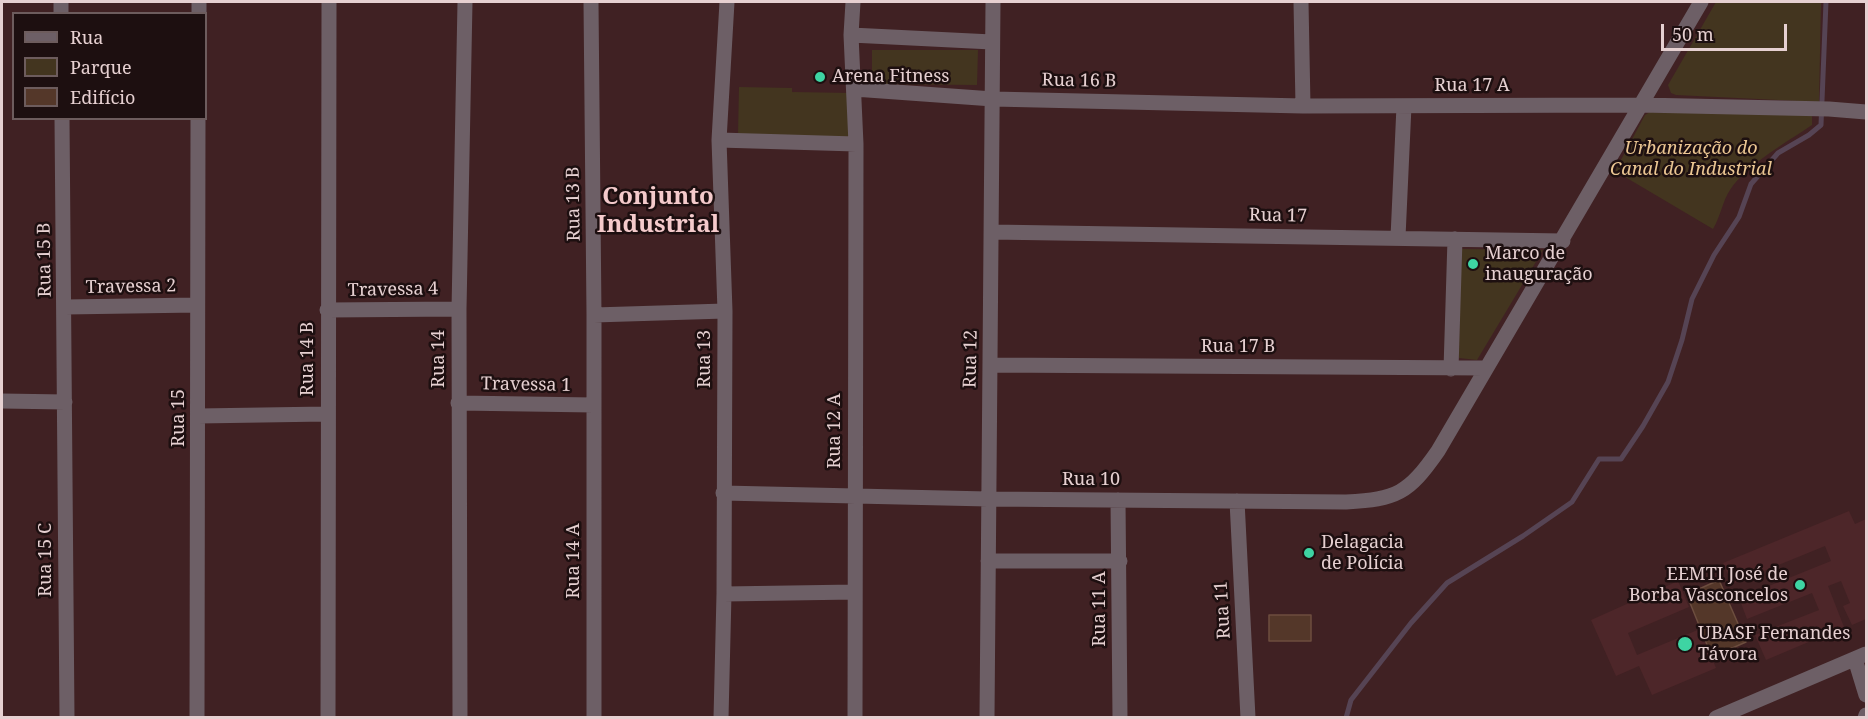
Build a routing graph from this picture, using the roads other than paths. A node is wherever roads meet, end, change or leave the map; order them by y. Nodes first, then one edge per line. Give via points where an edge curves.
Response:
1 (329, 2) edge
2 (465, 2) edge
3 (591, 2) edge
4 (727, 2) edge
5 (853, 2) edge
6 (993, 2) edge
7 (1301, 2) edge
8 (1701, 2) edge
9 (851, 35) junction
10 (992, 42) junction
11 (854, 89) junction
12 (993, 99) junction
13 (1641, 105) junction
14 (1303, 106) junction
15 (1404, 106) junction
16 (1866, 112) edge
17 (62, 120) edge
18 (198, 120) edge
19 (719, 140) junction
20 (856, 144) junction
21 (992, 232) junction
22 (1398, 237) junction
23 (1455, 239) junction
24 (1563, 241) junction
25 (197, 305) junction
26 (65, 308) junction
27 (459, 309) junction
28 (327, 310) junction
29 (725, 311) junction
30 (594, 315) junction
31 (990, 365) junction
32 (1486, 368) junction
33 (1451, 369) junction
34 (2, 401) edge
35 (65, 402) junction
36 (458, 403) junction
37 (594, 405) junction
38 (327, 414) junction
39 (198, 416) junction
40 (723, 493) junction
41 (855, 497) junction
42 (988, 499) junction
43 (1118, 500) junction
44 (1237, 501) junction
45 (988, 561) junction
46 (1120, 561) junction
47 (855, 592) junction
48 (724, 594) junction
49 (1861, 656) edge
50 (1866, 695) edge
51 (67, 717) edge
52 (198, 717) edge
53 (327, 717) edge
54 (460, 717) edge
55 (594, 717) edge
56 (721, 717) edge
57 (855, 717) edge
58 (987, 717) edge
59 (1120, 717) edge
60 (1248, 717) edge
61 (1716, 717) edge

1 - 28 street, Rua 14 B
2 - 27 street, Rua 14
3 - 30 street, Rua 13 B
4 - 19 street, Rua 13
5 - 9 street, Rua 12 A
6 - 10 street, Rua 12
7 - 14 street
8 - 13 street, Rua 10
9 - 10 street
9 - 11 street, Rua 12 A
10 - 12 street, Rua 12
11 - 12 street, Rua 16 B
11 - 20 street, Rua 12 A
12 - 14 street, Rua 16 B
12 - 21 street, Rua 12
13 - 15 street, Rua 17 A
13 - 16 street, Rua 17 A
13 - 24 street, Rua 10
14 - 15 street, Rua 17 A
15 - 22 street
17 - 26 street, Rua 15 B
18 - 25 street, Rua 15
19 - 20 street
19 - 29 street, Rua 13
20 - 41 street, Rua 12 A
21 - 22 street, Rua 17
21 - 31 street, Rua 12
22 - 23 street, Rua 17
23 - 24 street, Rua 17
23 - 33 street
24 - 32 street, Rua 10
25 - 26 street, Travessa 2
25 - 39 street, Rua 15
26 - 35 street, Rua 15 B
27 - 28 street, Travessa 4
27 - 36 street, Rua 14
28 - 38 street, Rua 14 B
29 - 30 street
29 - 40 street, Rua 13
30 - 37 street, Rua 13 B
31 - 33 street, Rua 17 B
31 - 42 street, Rua 12
32 - 33 street, Rua 17 B
32 - 44 street, Rua 10 via 1438,451 1416,481 1404,490 1375,500 1346,502
34 - 35 street
35 - 51 street, Rua 15 C
36 - 37 street, Travessa 1
36 - 54 street, Rua 14
37 - 55 street, Rua 14 A
38 - 39 street
38 - 53 street, Rua 14 B
39 - 52 street, Rua 15
40 - 41 street, Rua 10
40 - 48 street, Rua 13
41 - 42 street, Rua 10
41 - 47 street, Rua 12 A
42 - 43 street, Rua 10
42 - 45 street, Rua 12
43 - 44 street, Rua 10
43 - 46 street, Rua 11 A
44 - 60 street, Rua 11
45 - 46 street
45 - 58 street, Rua 12
46 - 59 street, Rua 11 A
47 - 48 street
47 - 57 street, Rua 12 A
48 - 56 street, Rua 13
49 - 50 street
49 - 61 street

